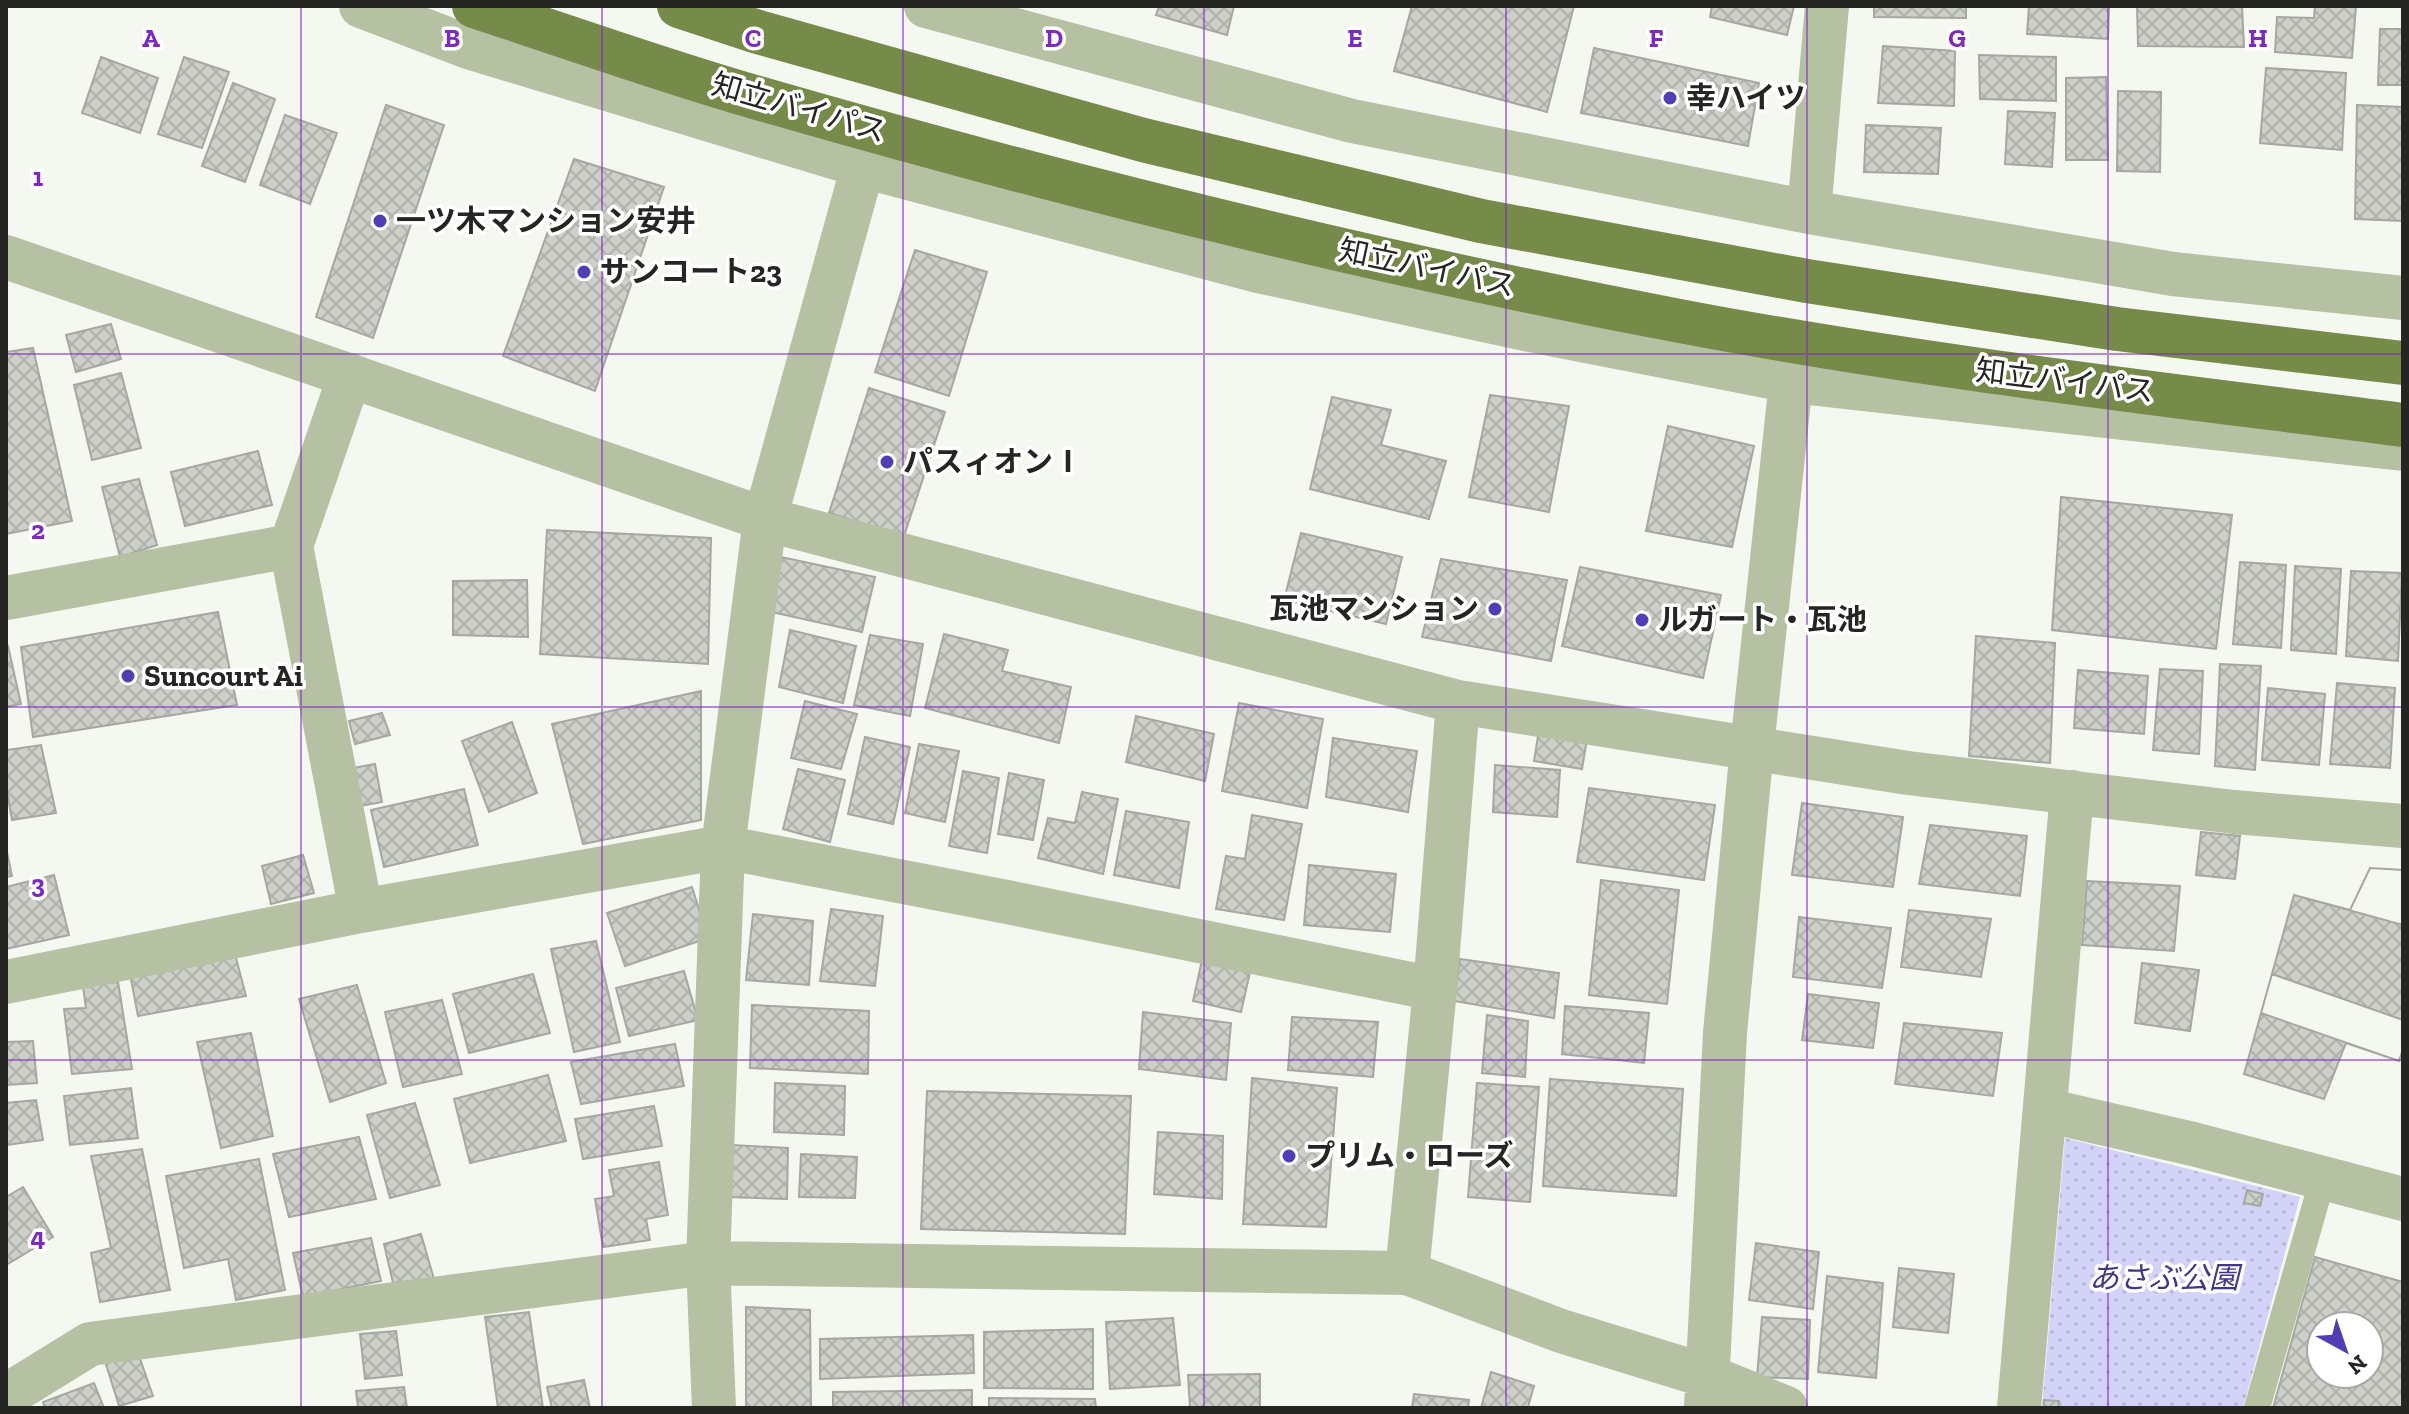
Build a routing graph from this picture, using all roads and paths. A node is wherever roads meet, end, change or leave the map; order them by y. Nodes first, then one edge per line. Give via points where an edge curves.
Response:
1 (361, 6) edge
2 (474, 6) edge
3 (679, 6) edge
4 (926, 6) edge
5 (1827, 6) edge
6 (863, 166) junction
7 (1809, 212) junction
8 (6, 257) edge
9 (2403, 298) edge
10 (2403, 363) edge
11 (350, 375) junction
12 (1791, 381) junction
13 (2403, 425) edge
14 (2403, 449) edge
15 (765, 519) junction
16 (291, 546) junction
17 (6, 598) edge
18 (1458, 702) junction
19 (1752, 747) junction
20 (2072, 792) junction
21 (2403, 826) edge
22 (723, 847) junction
23 (361, 911) junction
24 (6, 982) edge
25 (1435, 989) junction
26 (2045, 1110) junction
27 (2323, 1178) junction
28 (2403, 1199) edge
29 (708, 1263) junction
30 (1407, 1273) junction
31 (1706, 1392) edge
32 (6, 1396) edge
33 (714, 1408) edge
34 (1786, 1408) edge
35 (2019, 1408) edge
36 (2257, 1408) edge

1 - 6 street via 468,47
2 - 13 highway, 知立バイパス via 784,105 1132,201 1457,277 1911,361
3 - 10 highway, 知立バイパス via 1128,136 1481,221 1807,281 2101,326
4 - 7 street via 1352,121
5 - 7 street
6 - 12 street via 1258,271
6 - 15 street
7 - 9 street via 2173,274
8 - 11 street
11 - 15 street
11 - 16 street
12 - 14 street
12 - 19 street
15 - 18 street
15 - 22 street
16 - 17 street
16 - 23 street
18 - 19 street
18 - 25 street
19 - 20 street via 1908,773
19 - 31 street via 1725,1033
20 - 21 street
20 - 26 street
22 - 23 street
22 - 25 street
22 - 29 street
23 - 24 street
25 - 30 street
26 - 27 street
26 - 35 street
27 - 28 street
27 - 36 lane
29 - 30 street
29 - 32 street via 90,1344
29 - 33 street
30 - 31 street
31 - 34 street

